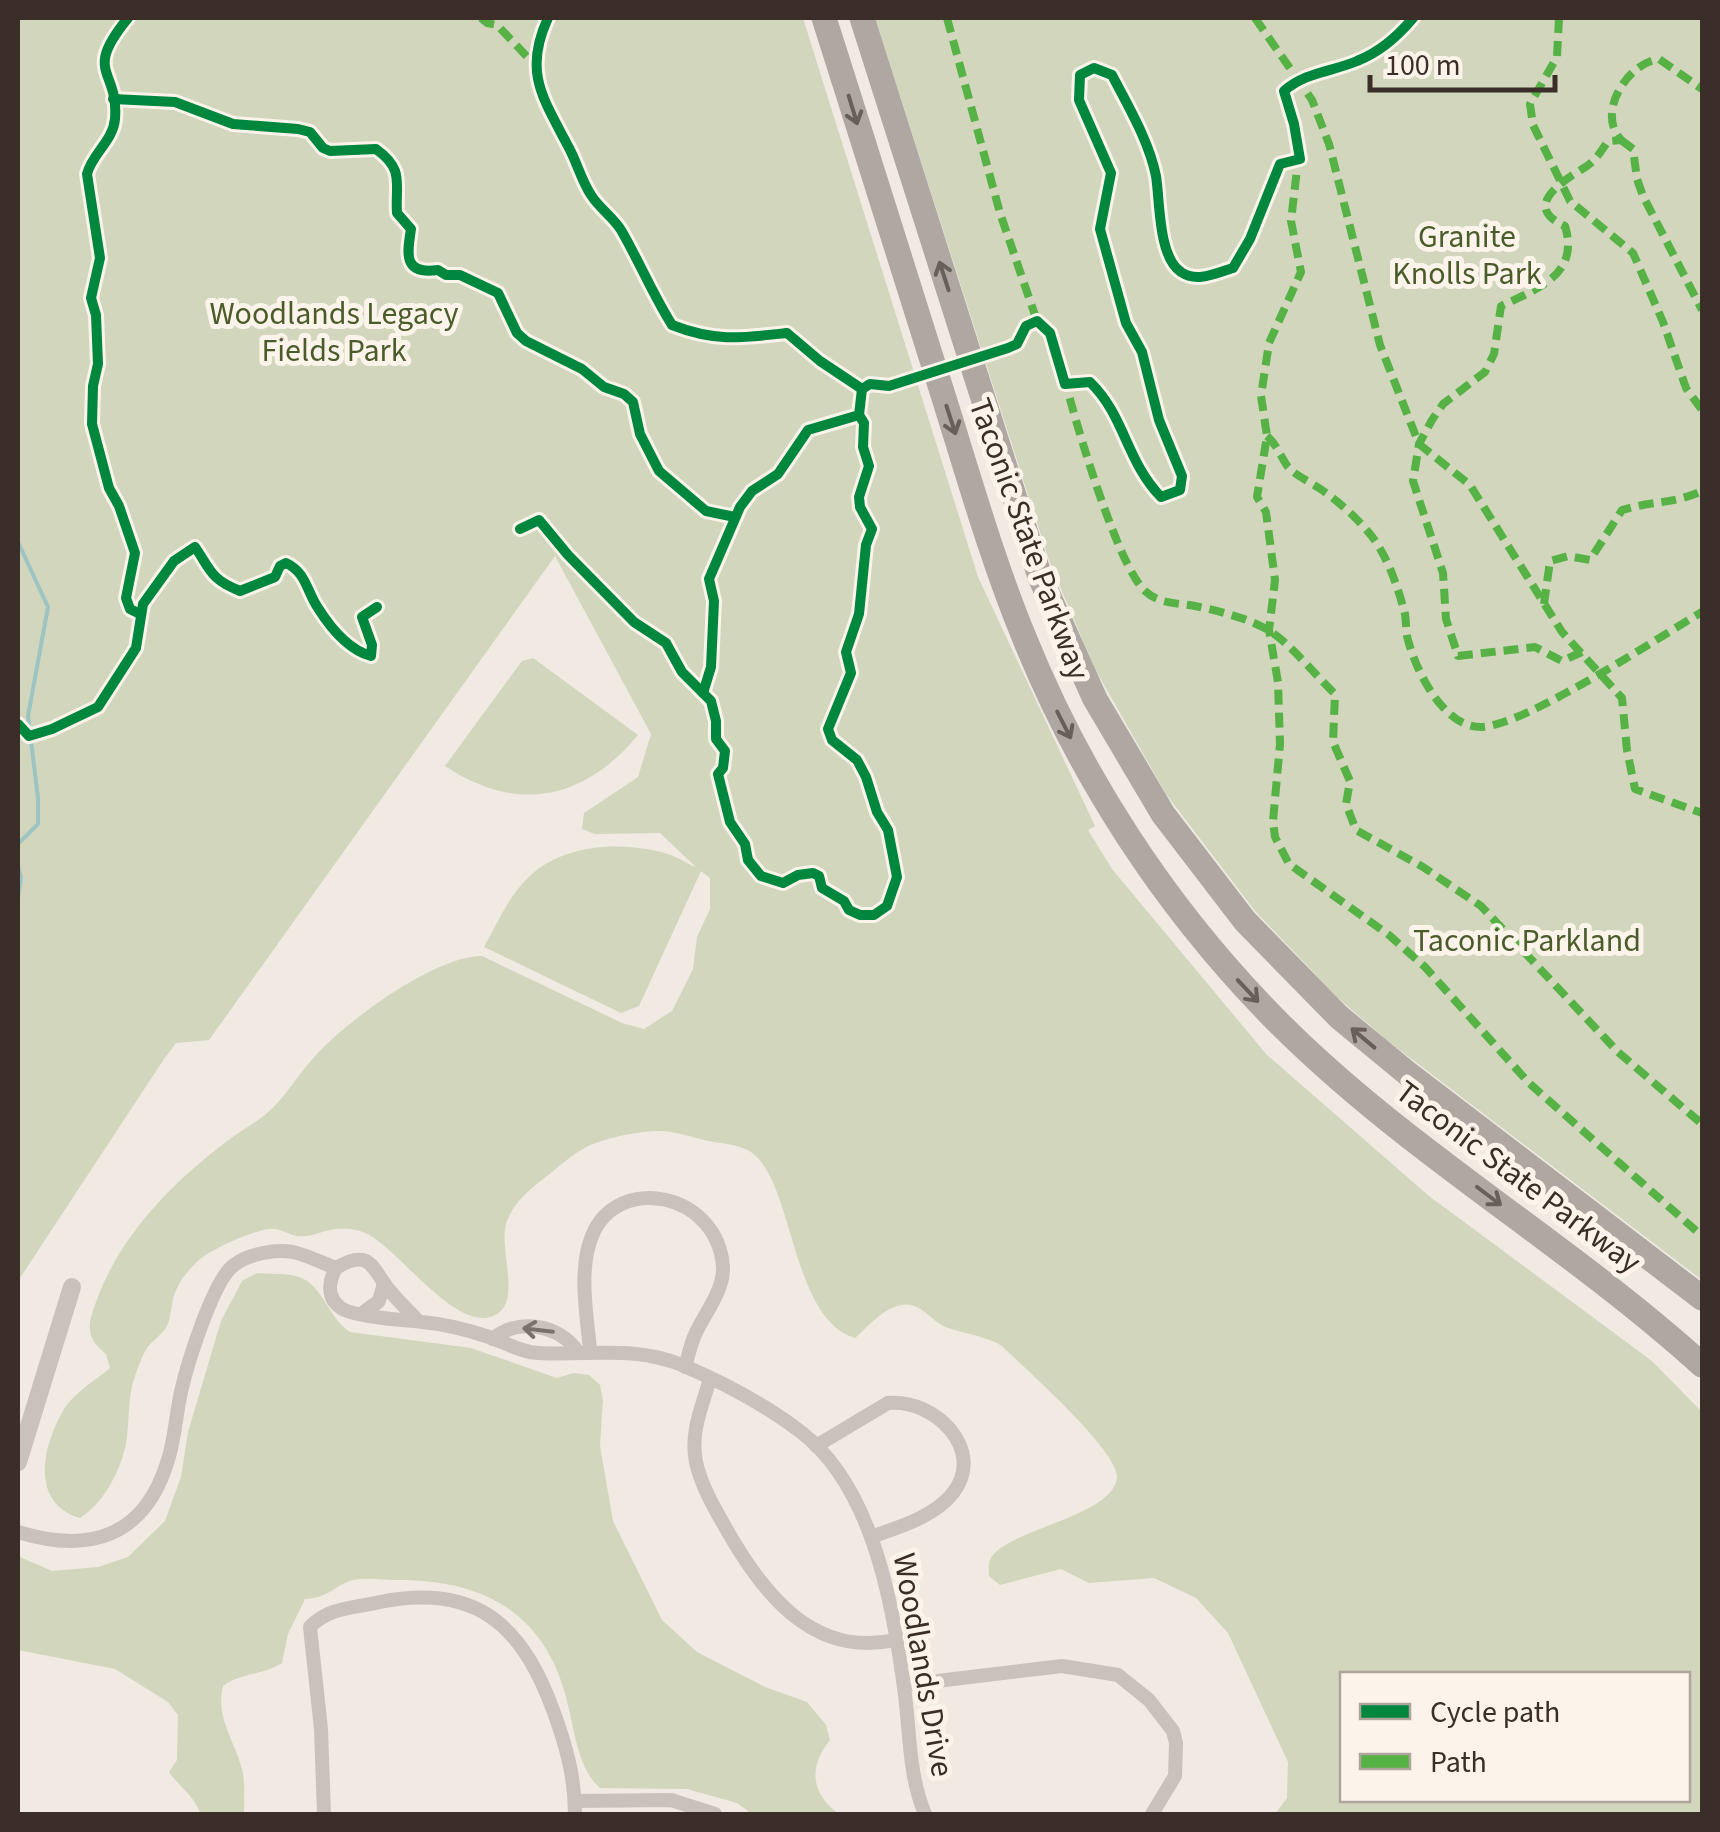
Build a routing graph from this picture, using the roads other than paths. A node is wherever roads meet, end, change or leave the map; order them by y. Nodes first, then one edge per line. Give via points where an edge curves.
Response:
1 (824, 18) edge
2 (862, 18) edge
3 (336, 1268) junction
4 (384, 1283) junction
5 (72, 1286) dead end
6 (1702, 1298) edge
7 (364, 1312) junction
8 (418, 1321) junction
9 (494, 1338) junction
10 (584, 1351) junction
11 (1702, 1366) edge
12 (685, 1367) junction
13 (710, 1379) junction
14 (816, 1446) junction
15 (18, 1462) edge
16 (18, 1532) edge
17 (871, 1538) junction
18 (895, 1640) junction
19 (904, 1685) junction
20 (575, 1808) edge
21 (324, 1814) edge
22 (715, 1814) edge
23 (925, 1814) edge
24 (1152, 1814) edge

1 -> 11 highway, Taconic State Parkway via 1008,595 1060,719 1128,836 1208,944 1310,1054
6 -> 2 highway, Taconic State Parkway via 1338,1017 1236,910 1139,777 1040,577
3 - 4 street via 365,1260
3 - 7 street, Woodlands Drive via 330,1278 333,1300 352,1313
3 - 16 street via 291,1252 234,1264 198,1335 168,1460 151,1500 102,1538 76,1544
4 - 7 street via 379,1301
4 - 8 street
5 - 15 street
7 - 8 street, Woodlands Drive
8 - 9 street, Woodlands Drive
9 - 10 street, Woodlands Drive via 536,1354
10 -> 9 street, Woodlands Drive via 543,1328 516,1327
10 - 12 street, Woodlands Drive via 616,1350
10 - 12 street via 591,1236 618,1207 668,1198 707,1223 723,1267
12 - 13 street, Woodlands Drive
13 - 14 street, Woodlands Drive
13 - 18 street via 695,1458 751,1572 798,1620 834,1639 857,1645
14 - 17 street, Woodlands Drive via 842,1478
14 - 17 street via 888,1403 912,1402 952,1431 962,1470 955,1491 932,1511
17 - 18 street, Woodlands Drive
18 - 19 street, Woodlands Drive
19 - 23 street, Woodlands Drive via 908,1742
19 - 24 street via 1062,1666 1118,1676 1149,1700 1176,1743 1175,1776
20 - 21 street via 565,1743 529,1655 471,1606 409,1596 331,1610 310,1627
20 - 22 street via 671,1800

